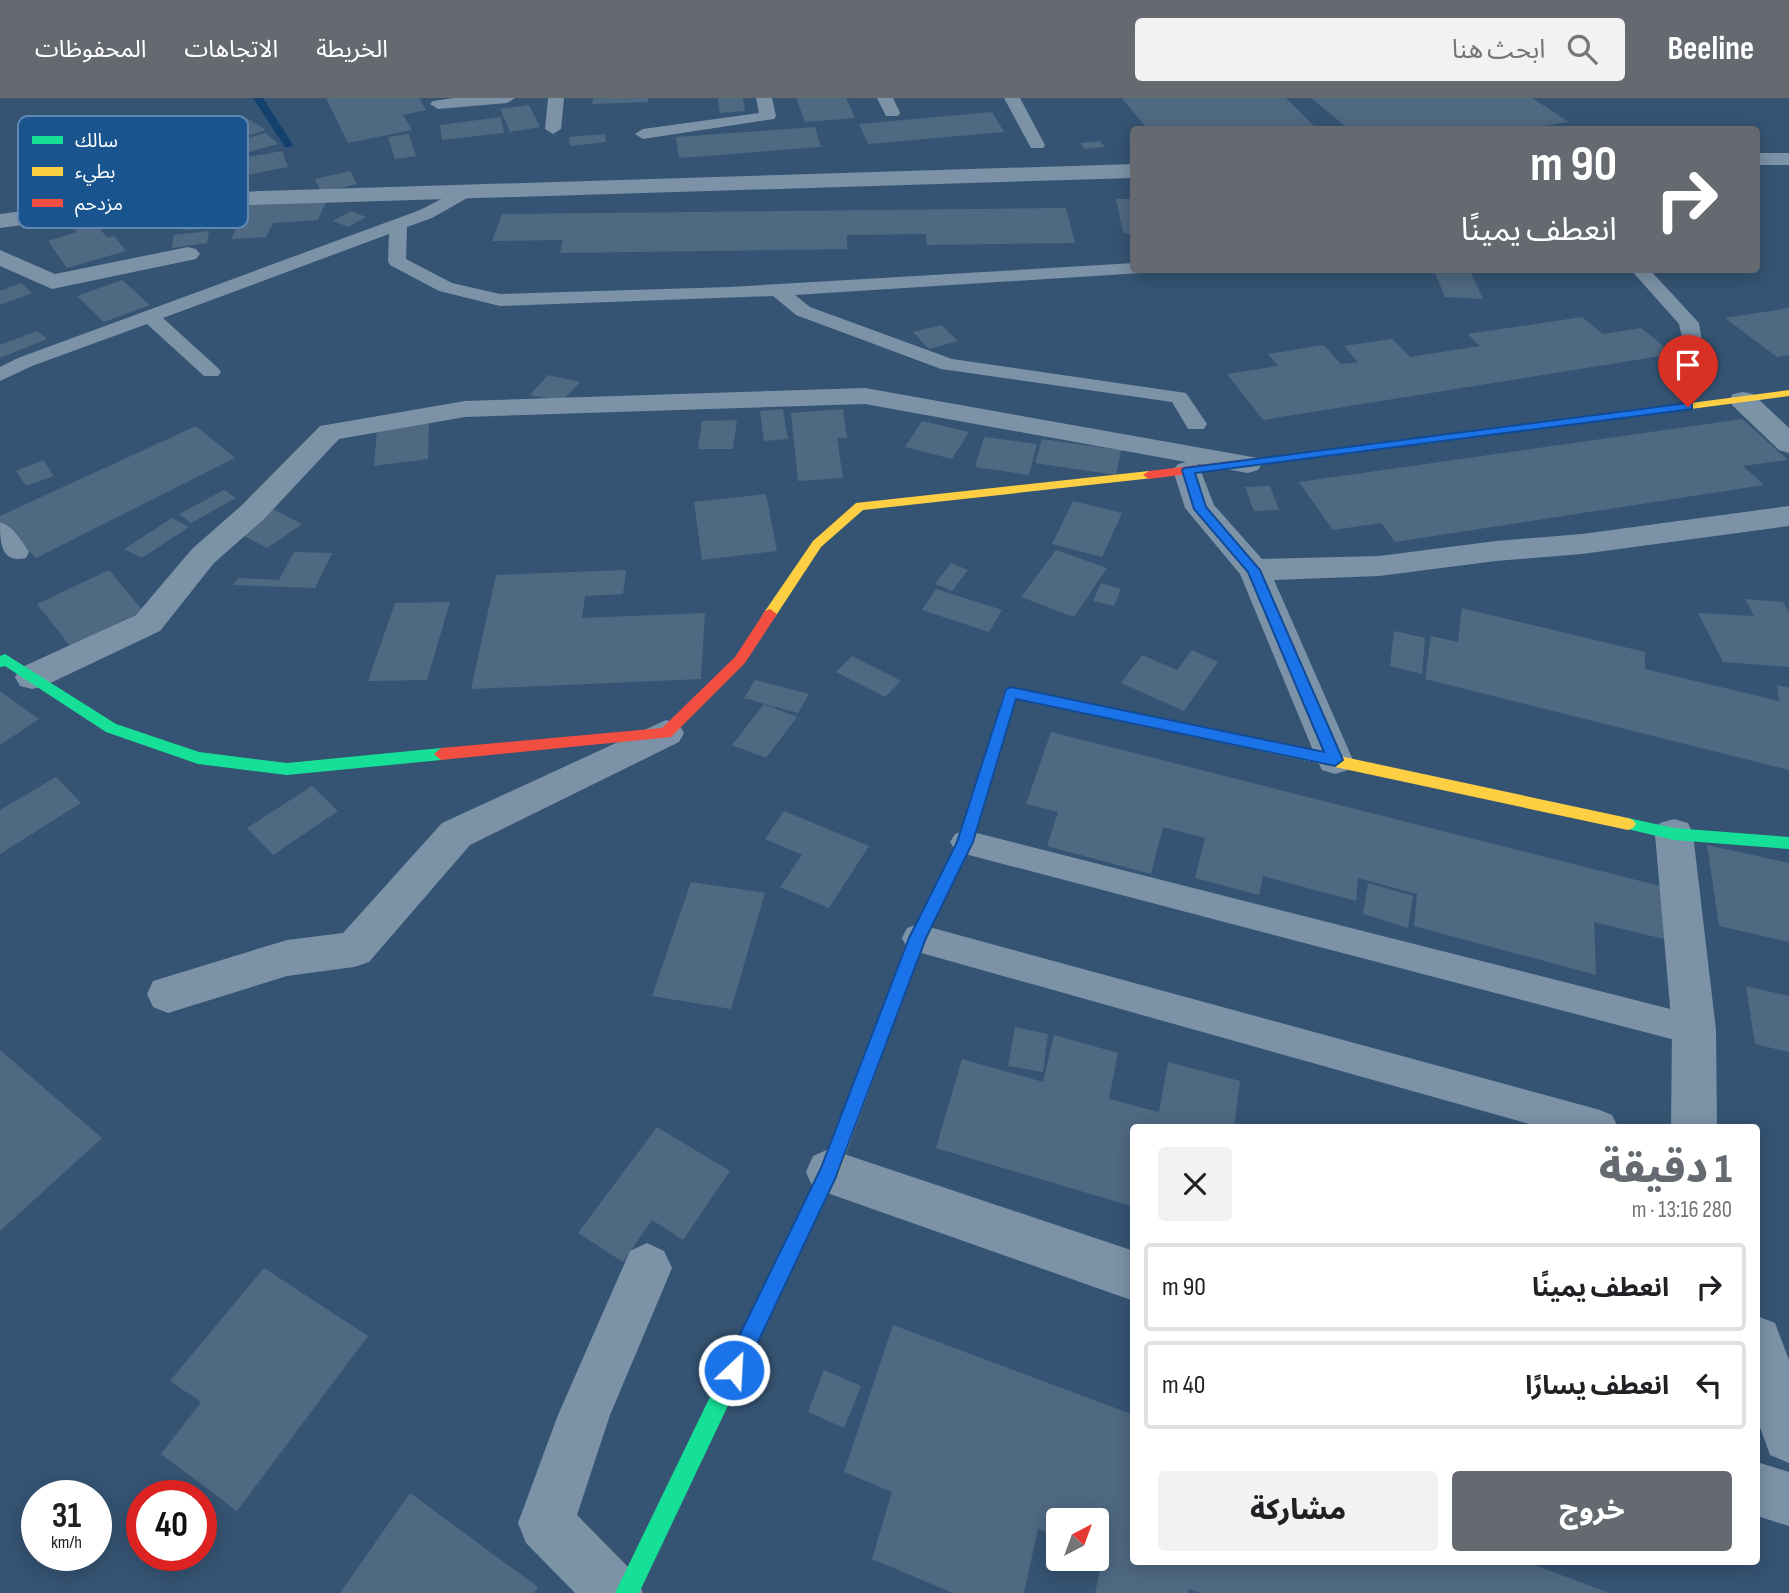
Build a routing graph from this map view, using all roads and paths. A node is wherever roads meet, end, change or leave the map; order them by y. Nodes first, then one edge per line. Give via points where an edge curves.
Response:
1 (507, 98) edge
2 (556, 98) edge
3 (764, 98) edge
4 (1012, 98) edge
5 (438, 104) dead end
6 (553, 129) dead end
7 (643, 134) dead end
8 (1037, 145) dead end
9 (1760, 159) edge
10 (1789, 159) edge
11 (1130, 171) edge
12 (463, 192) junction
13 (248, 198) edge
14 (18, 219) edge
15 (0, 221) edge
16 (398, 224) junction
17 (188, 254) dead end
18 (0, 257) edge
19 (1130, 269) edge
20 (1643, 273) edge
21 (777, 290) junction
22 (150, 316) junction
23 (1694, 355) dead end
24 (211, 372) dead end
25 (0, 375) edge
26 (1789, 393) edge
27 (1743, 400) junction
28 (1196, 424) dead end
29 (1789, 444) edge
30 (1248, 464) junction
31 (1188, 470) junction
32 (1789, 516) edge
33 (0, 530) edge
34 (17, 552) dead end
35 (1254, 570) junction
36 (0, 662) edge
37 (32, 677) junction
38 (666, 733) junction
39 (1335, 760) junction
40 (1674, 834) junction
41 (965, 842) junction
42 (1789, 843) edge
43 (918, 938) junction
44 (168, 993) dead end
45 (1694, 1030) junction
46 (1589, 1124) edge
47 (1694, 1124) edge
48 (829, 1172) junction
49 (647, 1268) dead end
50 (1130, 1275) edge
51 (1760, 1350) edge
52 (1789, 1436) edge
53 (1760, 1490) edge
54 (1789, 1499) edge
55 (614, 1593) edge
56 (627, 1593) edge

1 - 5 lane
2 - 6 lane
3 - 7 lane via 768,116
4 - 8 lane
9 - 10 street
11 - 12 street
12 - 13 street
12 - 16 lane
14 - 15 street
16 - 21 lane via 397,261 446,287 500,300
16 - 22 lane
17 - 18 street via 52,282
19 - 21 lane
20 - 23 lane via 1689,323
21 - 28 lane via 803,311 948,365 1179,397
22 - 24 lane
22 - 25 lane
26 - 27 street
27 - 29 street
27 - 30 street
30 - 31 street
30 - 37 street via 865,396 465,410 330,432 203,556 148,623
31 - 35 street via 1200,509
31 - 38 street via 860,506 817,544 740,660
32 - 35 street via 1379,566
33 - 34 lane
35 - 39 street
36 - 37 street via 5,659
37 - 38 street via 111,728 198,758 287,769
38 - 44 street via 456,834 354,949 287,958
39 - 40 street
39 - 41 street via 1011,692
40 - 42 street
40 - 45 street
41 - 43 street
41 - 45 lane
43 - 46 lane
43 - 48 street
45 - 47 street
48 - 50 street
48 - 56 street
49 - 55 street via 584,1415 546,1523
51 - 52 street
53 - 54 street

